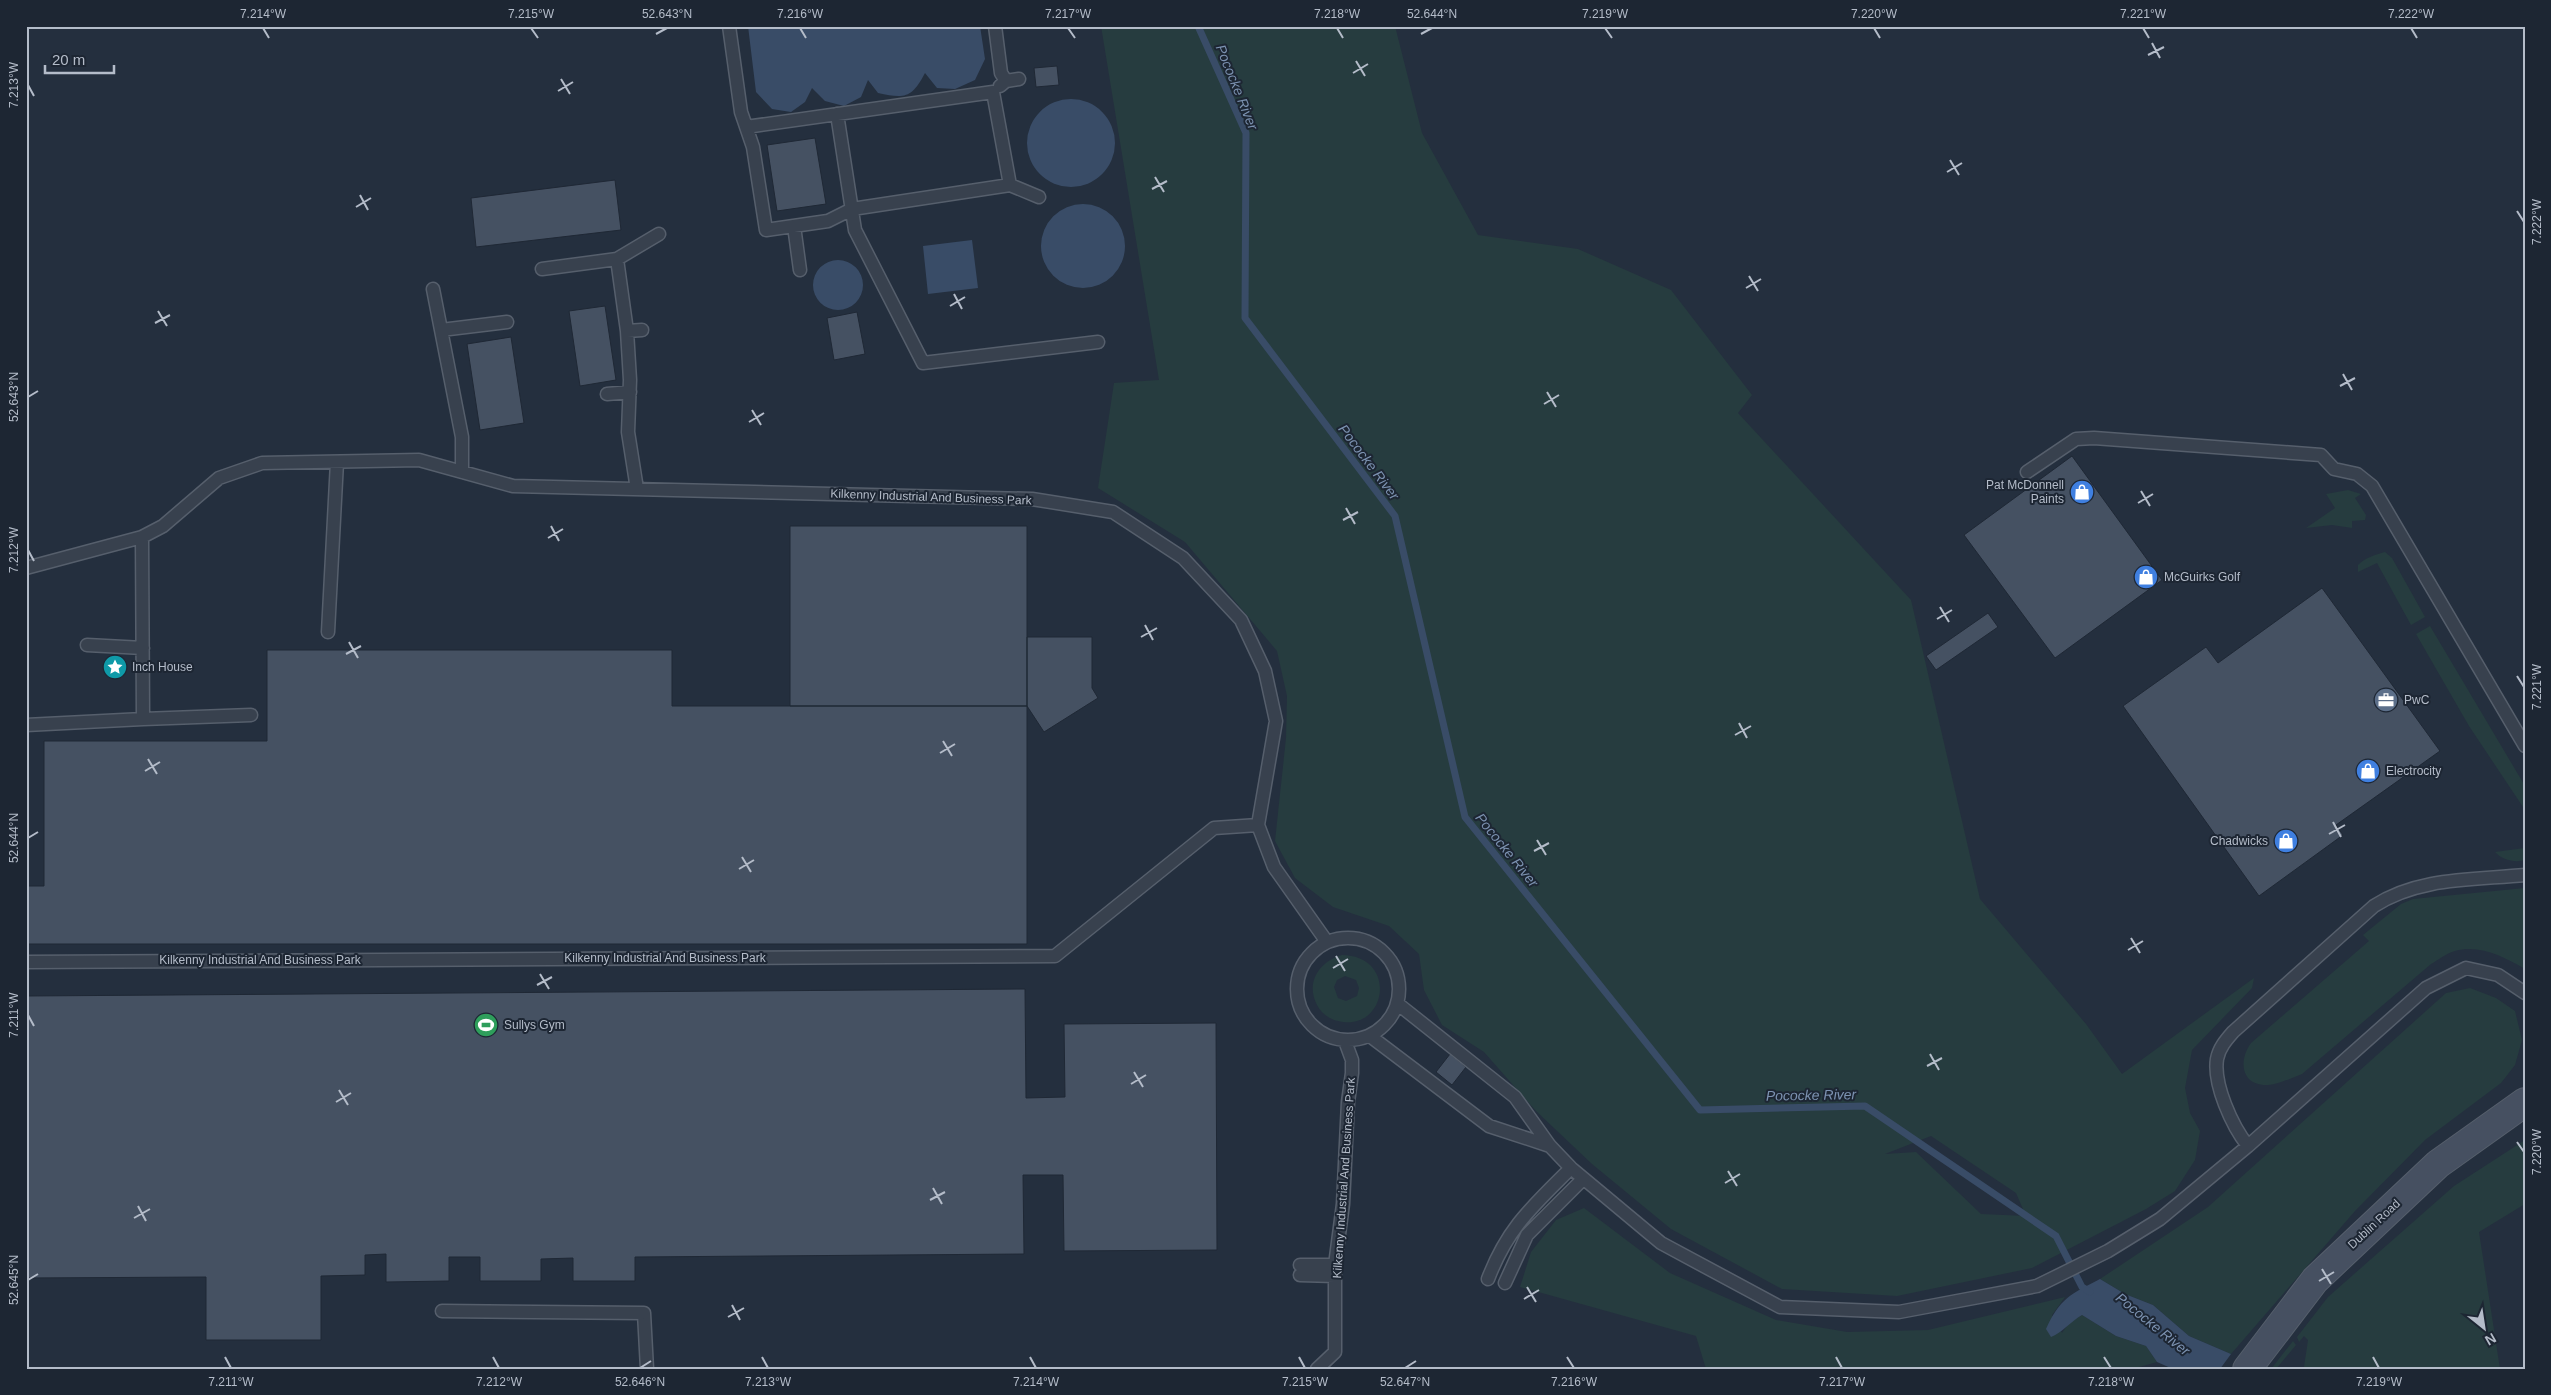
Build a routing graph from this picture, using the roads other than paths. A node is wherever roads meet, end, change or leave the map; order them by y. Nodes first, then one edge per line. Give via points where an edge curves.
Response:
1 (729, 26) edge
2 (995, 26) edge
3 (1019, 80) dead end
4 (1006, 81) junction
5 (993, 92) junction
6 (837, 114) junction
7 (746, 127) junction
8 (1010, 185) junction
9 (1039, 197) dead end
10 (852, 209) junction
11 (794, 226) junction
12 (659, 234) dead end
13 (617, 259) junction
14 (542, 269) dead end
15 (800, 270) dead end
16 (433, 289) dead end
17 (507, 322) dead end
18 (441, 330) junction
19 (642, 330) dead end
20 (627, 331) junction
21 (1098, 342) dead end
22 (630, 392) junction
23 (607, 394) dead end
24 (337, 462) junction
25 (462, 472) junction
26 (2027, 472) dead end
27 (637, 489) junction
28 (142, 537) junction
29 (26, 568) edge
30 (328, 632) dead end
31 (87, 645) dead end
32 (143, 648) junction
33 (251, 715) dead end
34 (143, 718) junction
35 (26, 725) edge
36 (2525, 746) edge
37 (1258, 825) junction
38 (2525, 875) edge
39 (1327, 942) junction
40 (26, 962) edge
41 (2525, 993) edge
42 (1398, 1004) junction
43 (1370, 1036) junction
44 (1345, 1041) junction
45 (2525, 1102) edge
46 (1550, 1146) junction
47 (2248, 1146) junction
48 (1571, 1168) junction
49 (1583, 1179) junction
50 (1300, 1270) dead end
51 (1335, 1270) junction
52 (1488, 1279) dead end
53 (1505, 1284) dead end
54 (442, 1311) dead end
55 (647, 1369) edge
56 (1317, 1369) edge
57 (2247, 1369) edge

1 - 7 lane
2 - 4 lane via 1001,73
3 - 4 lane
4 - 5 lane
5 - 6 lane
5 - 8 lane
6 - 7 lane
6 - 10 lane
7 - 11 lane via 766,230
8 - 9 lane
8 - 10 lane
10 - 11 lane via 828,221
10 - 21 lane via 855,230 923,363
11 - 15 lane
12 - 13 lane
13 - 14 lane
13 - 20 lane
16 - 18 lane
17 - 18 lane
18 - 25 lane via 462,437
19 - 20 lane
20 - 22 lane
22 - 23 lane
22 - 27 lane via 628,432
24 - 25 lane, Kilkenny Industrial And Business Park via 420,460
24 - 28 lane, Kilkenny Industrial And Business Park via 262,464 220,478 163,526
24 - 30 lane
25 - 27 lane, Kilkenny Industrial And Business Park via 513,486
26 - 36 lane via 2076,439 2094,438 2320,455 2334,469 2362,476 2372,486
27 - 37 lane, Kilkenny Industrial And Business Park via 1032,498 1113,512 1183,558 1241,620 1265,671 1276,721
28 - 29 lane, Kilkenny Industrial And Business Park
28 - 32 lane
31 - 32 lane
32 - 34 lane
33 - 34 lane
34 - 35 lane
37 - 39 lane via 1274,867
37 - 40 lane, Kilkenny Industrial And Business Park via 1214,828 1055,956
38 - 47 lane via 2421,884 2391,895 2374,906 2233,1032 2217,1058 2218,1076 2223,1100
39 - 42 lane via 1360,939 1388,956 1397,971 1400,987
39 - 44 lane via 1313,951 1302,965 1297,981 1297,998 1303,1015 1314,1028 1328,1037
41 - 47 lane via 2498,975 2466,968 2426,988
42 - 43 lane via 1392,1017
42 - 46 lane via 1515,1097
43 - 44 lane
43 - 46 lane via 1489,1126
44 - 51 lane, Kilkenny Industrial And Business Park via 1352,1060 1352,1074
45 - 57 main road, Dublin Road via 2431,1170 2315,1280
46 - 48 lane
47 - 49 lane via 2160,1219 2108,1251 2037,1286 1899,1312 1780,1307 1661,1243
48 - 49 lane
48 - 52 lane via 1514,1227 1499,1251
49 - 53 lane via 1527,1235
50 - 51 lane
51 - 56 lane, Kilkenny Industrial And Business Park via 1335,1352
54 - 55 lane via 644,1313

